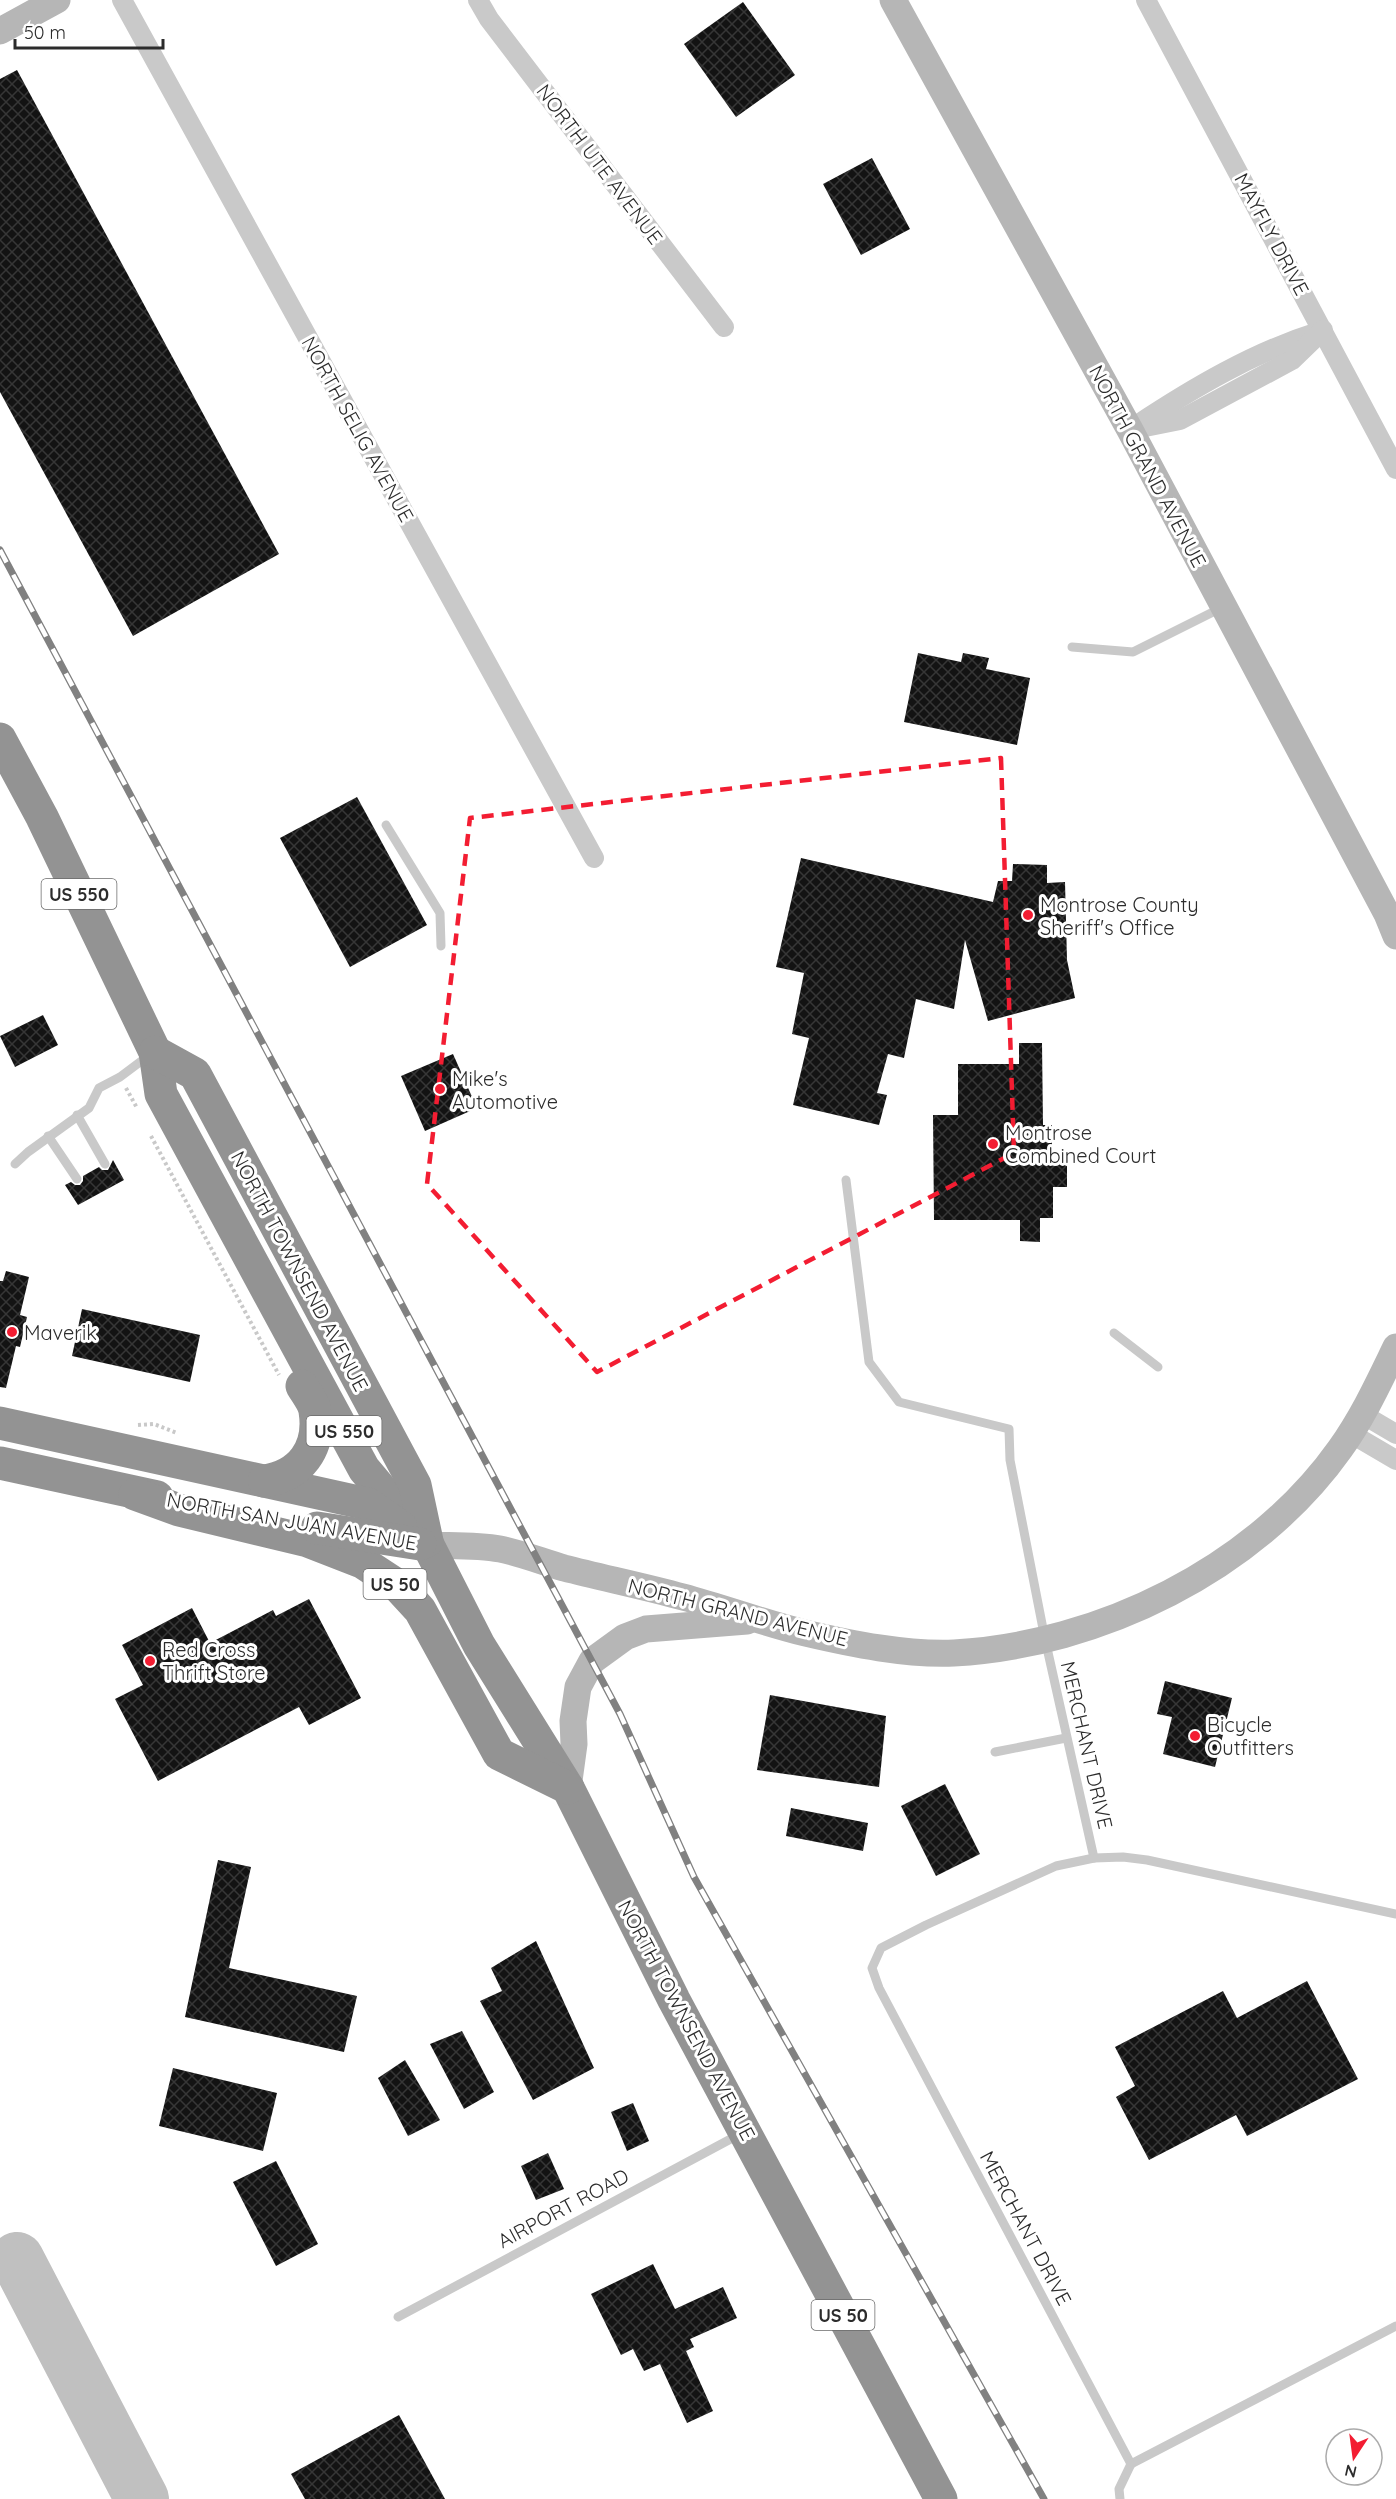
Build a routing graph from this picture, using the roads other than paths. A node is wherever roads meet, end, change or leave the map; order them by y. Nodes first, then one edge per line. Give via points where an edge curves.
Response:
1 (57, 0) edge
2 (122, 0) edge
3 (478, 0) edge
4 (893, 0) edge
5 (1146, 0) edge
6 (0, 31) edge
7 (724, 327) dead end
8 (1323, 330) junction
9 (1130, 430) junction
10 (1396, 469) edge
11 (1224, 607) junction
12 (1072, 647) dead end
13 (0, 739) edge
14 (386, 825) dead end
15 (594, 858) dead end
16 (1396, 936) edge
17 (441, 946) dead end
18 (155, 1052) junction
19 (77, 1115) junction
20 (48, 1136) junction
21 (15, 1164) dead end
22 (105, 1164) dead end
23 (77, 1179) dead end
24 (846, 1180) dead end
25 (238, 1237) junction
26 (1114, 1333) dead end
27 (1396, 1347) edge
28 (1158, 1367) dead end
29 (0, 1423) edge
30 (1356, 1424) junction
31 (1396, 1434) edge
32 (28, 1453) edge
33 (1396, 1460) edge
34 (264, 1481) junction
35 (135, 1494) junction
36 (428, 1545) junction
37 (759, 1620) junction
38 (1045, 1639) junction
39 (1066, 1738) junction
40 (995, 1752) dead end
41 (568, 1788) junction
42 (1094, 1858) junction
43 (1396, 1914) edge
44 (745, 2131) junction
45 (398, 2317) dead end
46 (1396, 2326) edge
47 (1131, 2464) junction
48 (941, 2499) edge
49 (1120, 2499) edge

1 - 6 street
2 - 15 street, NORTH SELIG AVENUE
3 - 7 street, NORTH UTE AVENUE
4 - 9 street, NORTH GRAND AVENUE
5 - 8 street, MAYFLY DRIVE
8 - 9 street via 1292,360 1180,420
8 - 10 street, MAYFLY DRIVE
9 - 11 street, NORTH GRAND AVENUE
11 - 12 lane via 1133,652
11 - 16 street, NORTH GRAND AVENUE
13 - 18 highway, NORTH TOWNSEND AVENUE / US 550 via 42,817
14 - 17 lane via 441,913
18 - 19 lane via 99,1088 89,1108
18 - 25 highway, NORTH TOWNSEND AVENUE / US 550 via 161,1094
18 - 36 highway, NORTH TOWNSEND AVENUE / US 550 via 195,1074 415,1485
19 - 20 lane
19 - 22 lane
20 - 21 lane
20 - 23 lane
24 - 38 lane, MERCHANT DRIVE via 869,1362 899,1402 1009,1429 1010,1460
25 - 34 highway via 239,1272 315,1409 314,1435 304,1462 281,1478
25 - 36 highway, NORTH TOWNSEND AVENUE / US 550 via 364,1469
26 - 28 lane
27 - 30 street, NORTH GRAND AVENUE
29 - 32 highway, NORTH SAN JUAN AVENUE / US 50
30 - 31 street
30 - 33 street
30 - 38 street, NORTH GRAND AVENUE via 1339,1451 1295,1501 1244,1547 1182,1586 1121,1616
32 - 34 highway, NORTH SAN JUAN AVENUE / US 50
32 - 35 highway, NORTH SAN JUAN AVENUE / US 50
34 - 36 highway, NORTH SAN JUAN AVENUE / US 50 via 368,1504
35 - 36 highway, NORTH SAN JUAN AVENUE / US 50
35 - 41 highway, US 50 via 179,1510 308,1541 371,1567 397,1585 420,1610 499,1754
36 - 37 street, NORTH GRAND AVENUE via 499,1549
36 - 41 highway, NORTH TOWNSEND AVENUE / US 50 via 479,1645
37 - 38 street, NORTH GRAND AVENUE via 805,1633 902,1650 952,1653
37 - 41 street via 646,1629 625,1637 592,1662 578,1687
38 - 39 lane, MERCHANT DRIVE
39 - 40 lane
39 - 42 lane, MERCHANT DRIVE
41 - 44 highway, NORTH TOWNSEND AVENUE / US 50 via 674,2000
42 - 43 lane, MERCHANT DRIVE via 1147,1860
42 - 47 lane, MERCHANT DRIVE via 1056,1866 926,1925 881,1948 872,1968 879,1988
44 - 45 lane, AIRPORT ROAD
44 - 48 highway, NORTH TOWNSEND AVENUE / US 50
46 - 47 lane
47 - 49 lane via 1119,2489

